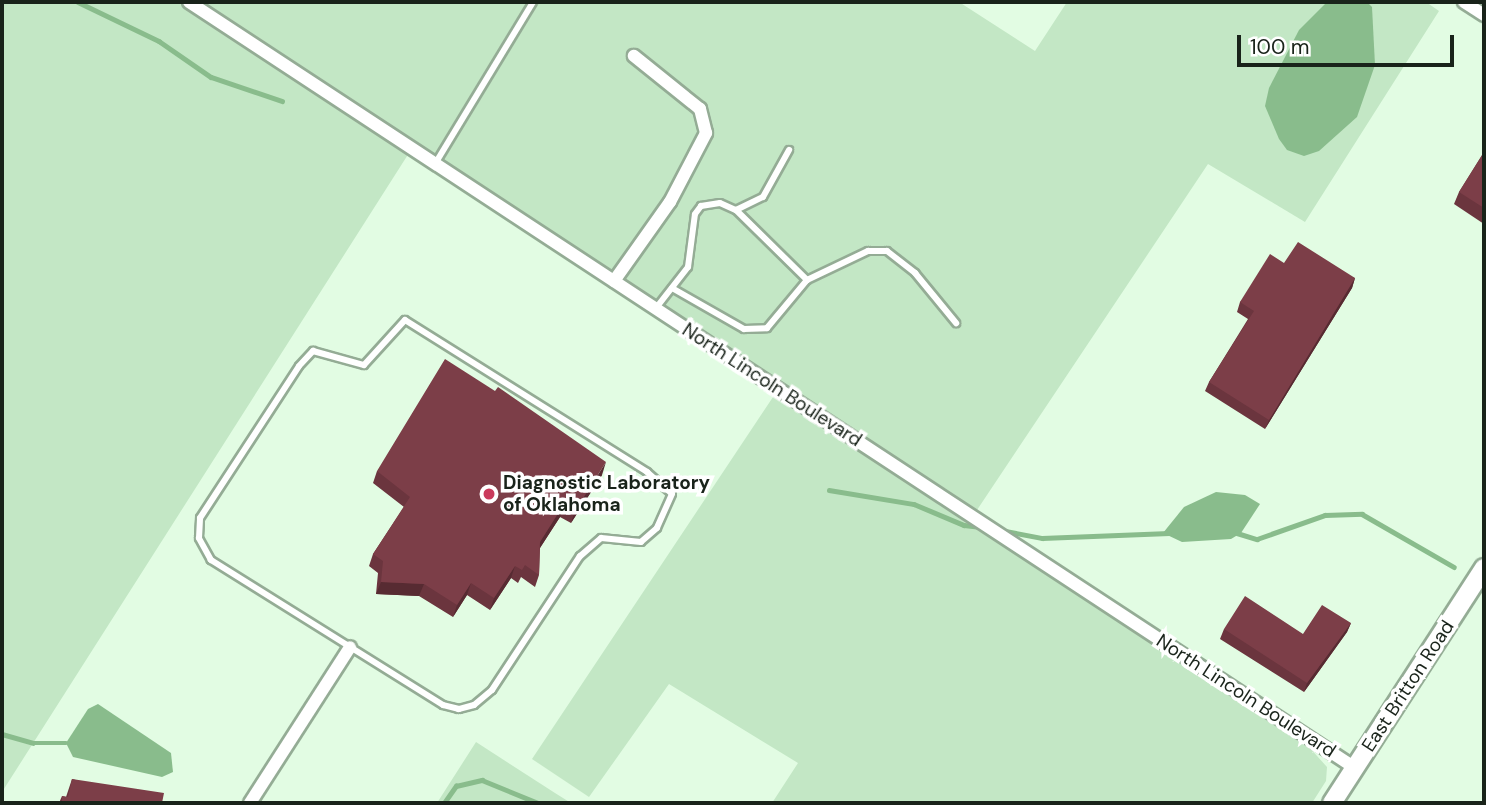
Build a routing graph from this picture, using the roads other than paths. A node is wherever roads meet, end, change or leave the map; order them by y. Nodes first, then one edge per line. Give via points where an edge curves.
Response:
1 (189, 2) edge
2 (533, 2) edge
3 (1464, 2) edge
4 (1484, 15) edge
5 (634, 56) dead end
6 (789, 150) dead end
7 (435, 164) junction
8 (737, 210) junction
9 (807, 279) junction
10 (614, 281) junction
11 (672, 288) junction
12 (656, 308) junction
13 (956, 323) dead end
14 (1484, 568) edge
15 (350, 647) junction
16 (1355, 768) junction
17 (250, 803) edge
18 (1332, 803) edge

1 - 7 street, North Lincoln Boulevard
2 - 7 lane
3 - 4 street
5 - 10 street via 700,109 706,133 670,202
6 - 8 lane via 763,197
7 - 10 street, North Lincoln Boulevard
8 - 9 lane
8 - 11 lane via 720,203 701,206 693,226 688,267
9 - 11 lane via 767,328 744,329
9 - 13 lane via 868,251 887,251 915,273
10 - 12 street, North Lincoln Boulevard
11 - 12 lane
12 - 16 street, North Lincoln Boulevard
14 - 16 main road, East Britton Road
15 - 15 lane via 211,560 199,538 200,518 313,351 364,365 405,320 647,472 672,494 657,528 641,542 601,537 580,556 492,690 474,705 459,709 443,705
15 - 17 street
16 - 18 main road, East Britton Road

